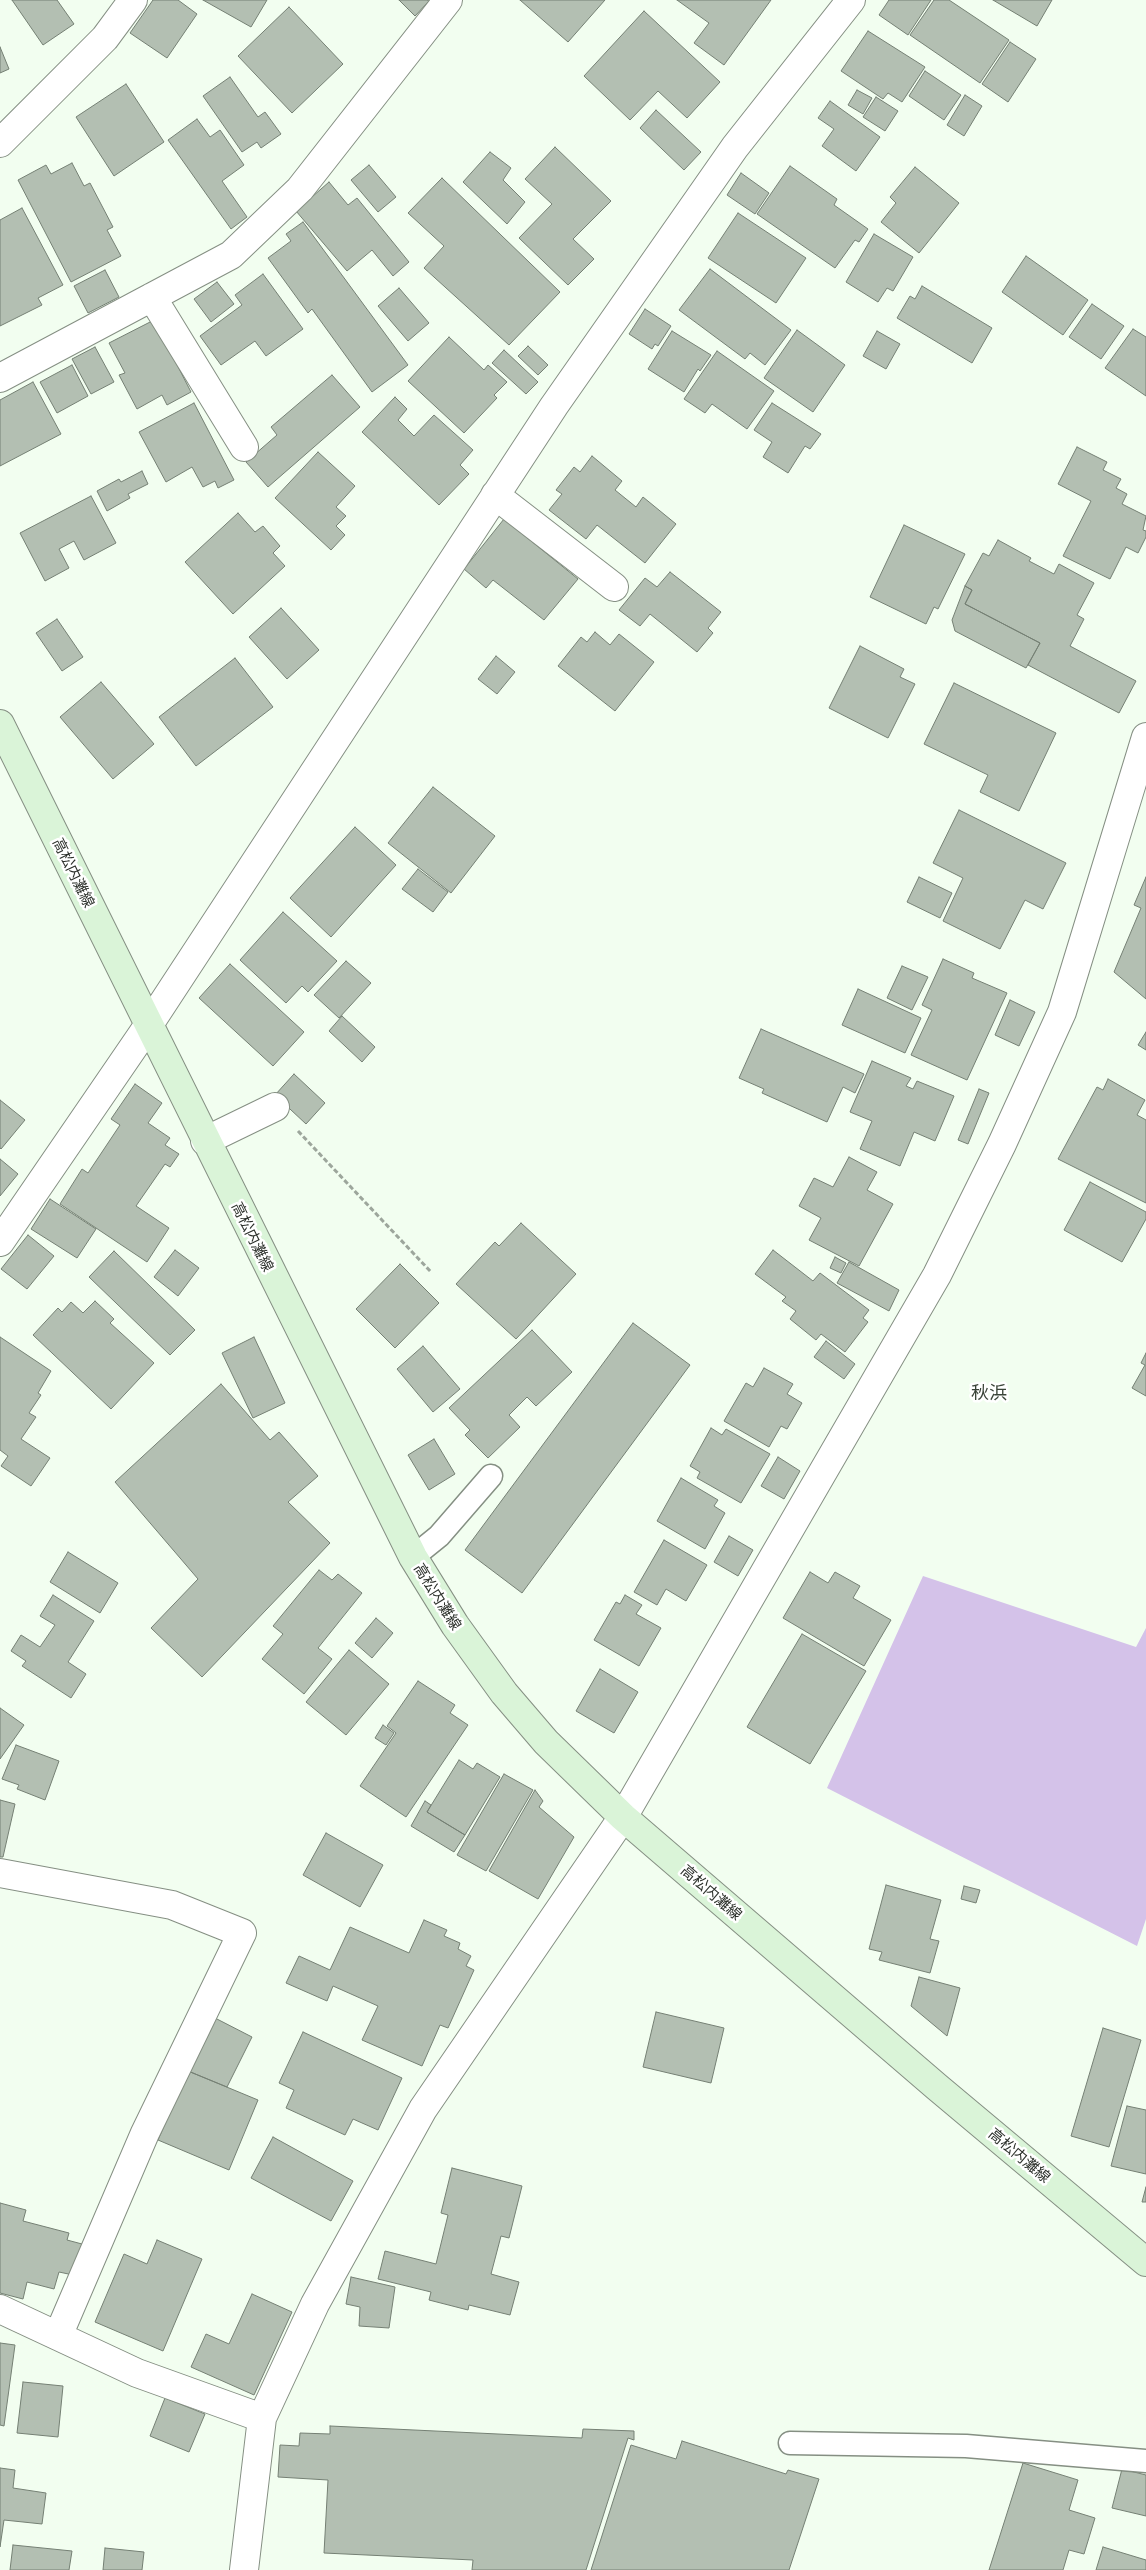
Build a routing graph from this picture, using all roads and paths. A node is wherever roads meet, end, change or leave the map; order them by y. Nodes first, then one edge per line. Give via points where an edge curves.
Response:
1 (448, 0) edge
2 (851, 0) edge
3 (119, 7) edge
4 (0, 143) edge
5 (152, 297) junction
6 (0, 378) edge
7 (244, 447) dead end
8 (495, 495) junction
9 (614, 587) dead end
10 (0, 724) edge
11 (1146, 737) edge
12 (148, 1026) junction
13 (275, 1107) joint
14 (205, 1140) junction
15 (0, 1242) edge
16 (431, 1272) dead end
17 (492, 1476) dead end
18 (413, 1558) junction
19 (622, 1817) junction
20 (0, 1873) edge
21 (1146, 2262) edge
22 (0, 2309) edge
23 (58, 2336) junction
24 (262, 2418) junction
25 (790, 2443) dead end
26 (1146, 2461) edge
27 (244, 2570) edge

1 - 5 street via 300,189 231,255
2 - 8 street via 735,147
3 - 4 street via 105,38
5 - 6 street
5 - 7 street
8 - 9 street
8 - 12 street
10 - 12 main road, 高松内灘線
11 - 19 street via 1062,1012 1002,1144 937,1275
12 - 14 main road, 高松内灘線
12 - 15 street
13 - 14 street
13 - 16 path
14 - 18 main road, 高松内灘線
17 - 18 lane via 439,1536
18 - 19 main road, 高松内灘線 via 455,1626 504,1693 546,1742
19 - 21 main road, 高松内灘線 via 929,2081
19 - 24 street via 423,2109 315,2304
20 - 23 street via 172,1905 242,1933 145,2132
22 - 23 street
23 - 24 street via 137,2373
24 - 27 street
25 - 26 lane via 966,2446

